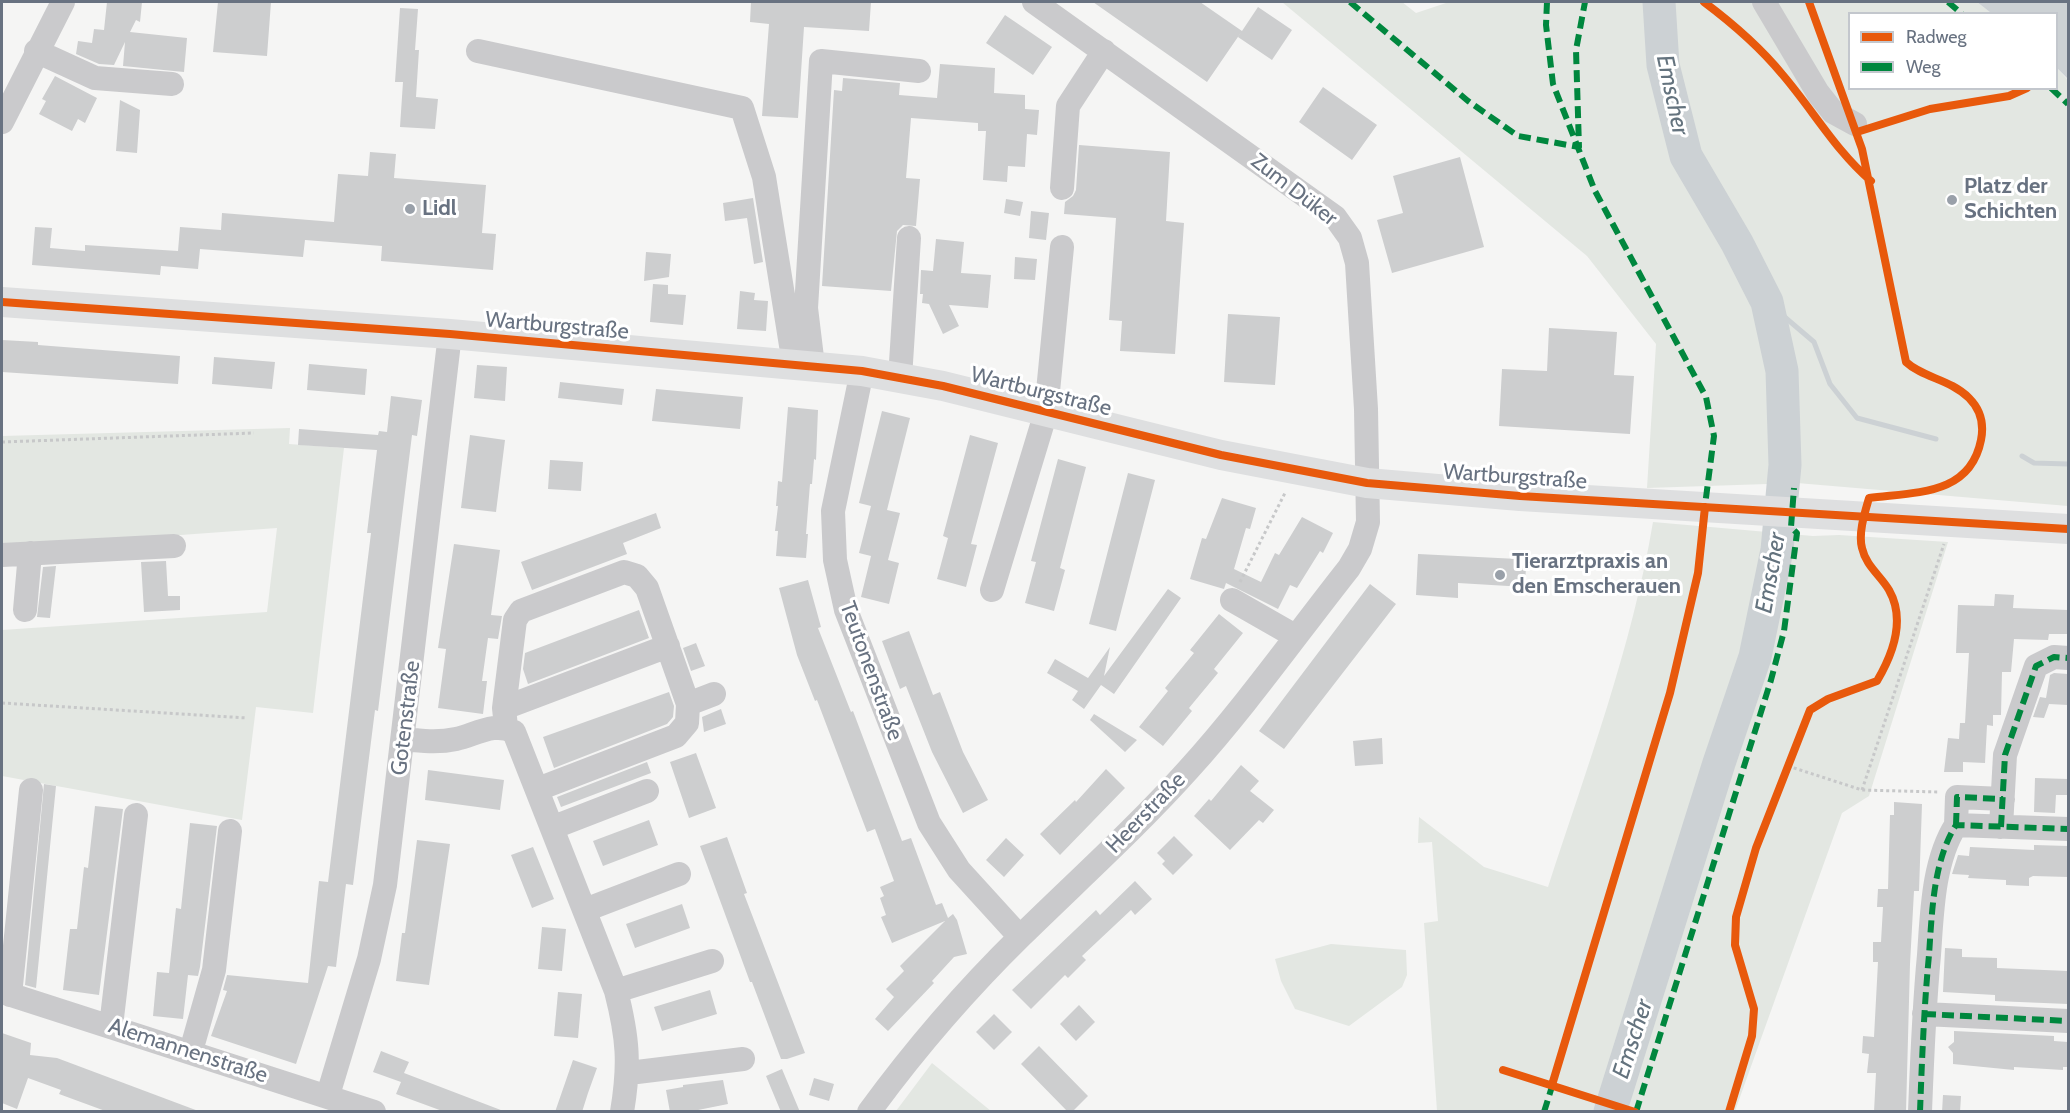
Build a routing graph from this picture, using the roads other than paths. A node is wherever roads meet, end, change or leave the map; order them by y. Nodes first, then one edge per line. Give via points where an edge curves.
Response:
1 (63, 2) edge
2 (1034, 2) edge
3 (1764, 2) edge
4 (36, 51) junction
5 (478, 51) dead end
6 (1104, 51) junction
7 (919, 70) dead end
8 (172, 84) dead end
9 (2, 122) edge
10 (1855, 124) dead end
11 (1062, 188) dead end
12 (909, 238) dead end
13 (1062, 247) dead end
14 (2, 302) edge
15 (450, 334) junction
16 (803, 365) junction
17 (862, 371) junction
18 (900, 378) junction
19 (1046, 412) junction
20 (1367, 483) junction
21 (2068, 530) edge
22 (174, 546) dead end
23 (30, 553) junction
24 (2, 555) edge
25 (992, 591) dead end
26 (1232, 600) road end
27 (25, 610) dead end
28 (1295, 636) junction
29 (668, 646) junction
30 (2068, 658) edge
31 (714, 694) dead end
32 (688, 704) junction
33 (505, 717) junction
34 (404, 739) junction
35 (538, 789) junction
36 (31, 790) dead end
37 (647, 791) dead end
38 (2003, 799) junction
39 (136, 814) dead end
40 (1956, 825) junction
41 (2001, 827) junction
42 (554, 828) junction
43 (2068, 829) edge
44 (230, 831) dead end
45 (679, 874) dead end
46 (585, 910) junction
47 (1020, 937) junction
48 (712, 962) dead end
49 (616, 991) junction
50 (6, 993) edge
51 (1924, 1014) junction
52 (2068, 1021) edge
53 (111, 1026) junction
54 (191, 1051) junction
55 (743, 1059) dead end
56 (629, 1073) junction
57 (328, 1095) junction
58 (374, 1112) edge
59 (622, 1112) edge
60 (869, 1112) edge
61 (1920, 1112) edge

1 - 4 street
2 - 6 street, Zum Düker
3 - 10 street via 1818,93 1833,112
4 - 8 street via 95,78
4 - 9 street
5 - 16 street via 742,108 764,177
6 - 11 street via 1068,106
6 - 20 street, Zum Düker via 1335,216 1350,238 1357,263
7 - 16 street via 821,61
12 - 18 street
13 - 19 street
14 - 15 main road, Wartburgstraße
15 - 16 main road, Wartburgstraße
15 - 34 street, Gotenstraße
16 - 17 main road, Wartburgstraße
17 - 18 main road, Wartburgstraße
17 - 47 street, Teutonenstraße via 833,511 835,560 846,610 929,823 959,870
18 - 19 main road, Wartburgstraße
19 - 20 main road, Wartburgstraße via 1221,455
19 - 25 street
20 - 21 main road, Wartburgstraße
20 - 28 street, Heerstraße via 1368,522 1360,549 1350,568
22 - 23 street
23 - 24 street
23 - 27 street
26 - 28 street
28 - 47 street, Heerstraße via 1188,770 1118,844
29 - 32 street
29 - 33 street
29 - 33 street via 647,588 638,576 624,572 521,611 515,620
30 - 38 street via 2054,657 2036,666 2005,755
31 - 32 street
32 - 35 street via 687,723 676,736
33 - 34 street via 498,726 455,740
33 - 35 street
34 - 57 street, Gotenstraße via 385,885 369,959
35 - 42 street
36 - 50 street
37 - 42 street
38 - 40 street via 1957,797
38 - 41 street
39 - 53 street
40 - 41 street
40 - 51 street via 1945,842 1932,914
41 - 43 street
42 - 46 street
44 - 54 street via 214,970
45 - 46 street
46 - 49 street
47 - 60 street, Heerstraße via 906,1062
48 - 49 street
49 - 56 street via 627,1032
50 - 53 street, Alemannenstraße
51 - 52 street
51 - 61 street
53 - 54 street, Alemannenstraße
54 - 57 street, Alemannenstraße
55 - 56 street
56 - 59 street
57 - 58 street, Alemannenstraße

